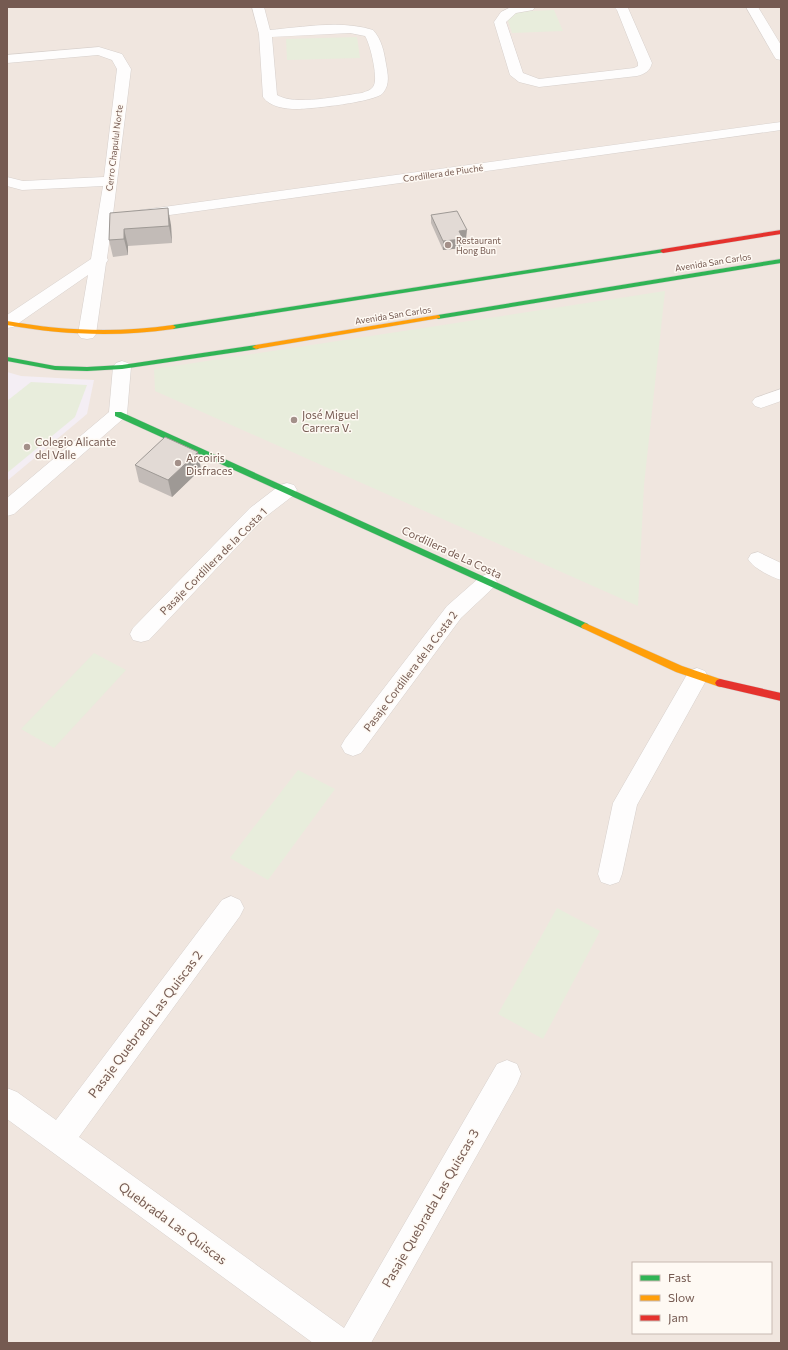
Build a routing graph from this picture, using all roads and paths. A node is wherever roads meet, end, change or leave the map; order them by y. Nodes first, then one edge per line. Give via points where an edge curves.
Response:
1 (258, 7) edge
2 (529, 7) edge
3 (620, 7) edge
4 (752, 7) edge
5 (265, 34) junction
6 (781, 56) edge
7 (7, 59) edge
8 (781, 126) edge
9 (7, 181) edge
10 (111, 181) junction
11 (104, 220) junction
12 (781, 232) edge
13 (100, 260) junction
14 (781, 261) edge
15 (7, 323) edge
16 (87, 334) junction
17 (7, 359) edge
18 (122, 367) junction
19 (781, 395) edge
20 (761, 402) dead end
21 (118, 414) junction
22 (287, 490) junction
23 (7, 509) edge
24 (758, 559) dead end
25 (781, 572) edge
26 (487, 582) junction
27 (141, 634) dead end
28 (697, 677) junction
29 (781, 697) edge
30 (353, 746) dead end
31 (610, 874) dead end
32 (231, 908) dead end
33 (507, 1074) dead end
34 (7, 1102) edge
35 (59, 1140) junction
36 (339, 1343) edge
37 (353, 1343) edge

1 - 5 street
2 - 3 street via 512,10 503,15 500,22 517,75 539,83 637,72 644,68 645,63
4 - 6 street
5 - 5 street via 270,97 280,103 296,105 364,97 377,92 382,83 375,41 369,33 353,29
7 - 10 street, Cerro Chapulul Norte via 99,51 117,58 124,69
8 - 11 street, Cordillera de Piuché
9 - 10 street via 22,186
10 - 11 street, Cerro Chapulul Norte
11 - 13 street, Cerro Chapulul Norte
12 - 16 main road, Avenida San Carlos via 155,330
13 - 15 street
13 - 16 street, Cerro Chapulul Norte
14 - 18 main road, Avenida San Carlos
15 - 16 main road, Avenida San Carlos
17 - 18 main road, Avenida San Carlos via 55,368
18 - 21 street
19 - 20 street
21 - 22 main road, Cordillera de La Costa
21 - 23 street
22 - 26 main road, Cordillera de La Costa
22 - 27 street, Pasaje Cordillera de la Costa 1 via 257,513
24 - 25 street
26 - 28 main road, Cordillera de La Costa
26 - 30 street, Pasaje Cordillera de la Costa 2 via 454,612
28 - 29 main road, Cordillera de La Costa
28 - 31 street via 625,803
32 - 35 street, Pasaje Quebrada Las Quiscas 2
33 - 37 street, Pasaje Quebrada Las Quiscas 3
34 - 35 street, Quebrada Las Quiscas
35 - 36 street, Quebrada Las Quiscas

